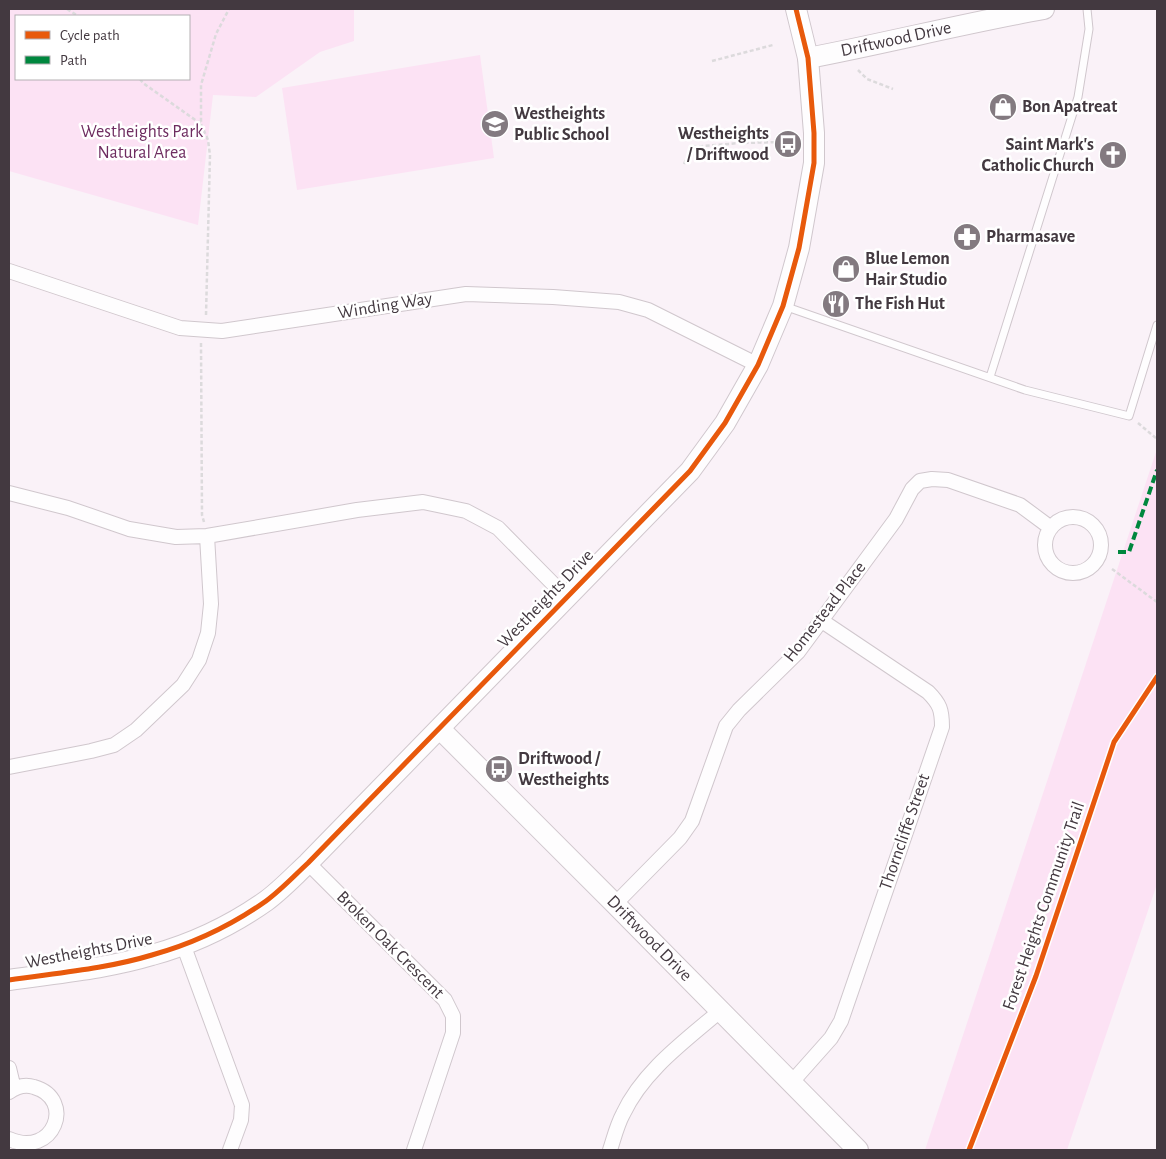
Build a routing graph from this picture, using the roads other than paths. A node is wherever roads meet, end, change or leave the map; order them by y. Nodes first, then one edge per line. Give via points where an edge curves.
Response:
1 (796, 9) edge
2 (1044, 9) edge
3 (1087, 9) edge
4 (808, 58) junction
5 (9, 271) edge
6 (783, 306) junction
7 (1157, 325) edge
8 (758, 365) junction
9 (990, 377) junction
10 (9, 493) edge
11 (1051, 528) junction
12 (207, 536) junction
13 (566, 597) junction
14 (822, 621) junction
15 (440, 729) junction
16 (9, 767) edge
17 (308, 863) junction
18 (615, 904) junction
19 (183, 944) junction
20 (9, 980) edge
21 (720, 1011) junction
22 (9, 1068) edge
23 (791, 1083) junction
24 (11, 1091) edge
25 (9, 1139) edge
26 (230, 1150) edge
27 (414, 1150) edge
28 (610, 1150) edge
29 (857, 1150) edge

1 - 4 street, Westheights Drive
2 - 4 street, Driftwood Drive
3 - 9 lane via 1089,29 1078,97
4 - 6 street, Westheights Drive via 814,163 799,248
5 - 8 street, Winding Way via 180,328 203,331 222,331 466,294 619,302 655,313
6 - 8 street, Westheights Drive
6 - 9 lane
7 - 9 lane via 1129,416 1025,390
8 - 13 street, Westheights Drive via 725,423 690,471
10 - 12 street via 130,529 176,537
11 - 11 street via 1046,550 1050,560 1064,572 1080,572 1093,565 1099,557 1102,542 1099,532 1084,518 1074,516 1058,521
11 - 14 street, Homestead Place via 1020,504 948,480 932,478 920,481
12 - 13 street via 423,502 466,511 498,528
12 - 16 street via 211,604 208,633 199,660 182,685 136,730 114,745
13 - 15 street, Westheights Drive
14 - 18 street, Homestead Place via 798,652 726,726 692,821 680,838
14 - 23 street, Thorncliffe Street via 928,692 938,703 942,727 841,1021 832,1038
15 - 17 street, Westheights Drive
15 - 18 street, Driftwood Drive
17 - 19 street, Westheights Drive via 267,900 232,923
17 - 27 street, Broken Oak Crescent via 445,1000 453,1016 453,1033
18 - 21 street, Driftwood Drive
19 - 20 street, Westheights Drive via 152,956 116,964
19 - 26 street via 242,1105 241,1120
21 - 23 street, Driftwood Drive
21 - 28 street via 658,1066 636,1091 622,1114
22 - 24 street
23 - 29 street, Driftwood Drive
24 - 25 street via 31,1086 47,1093 53,1101 57,1119 52,1133 38,1144 19,1145

